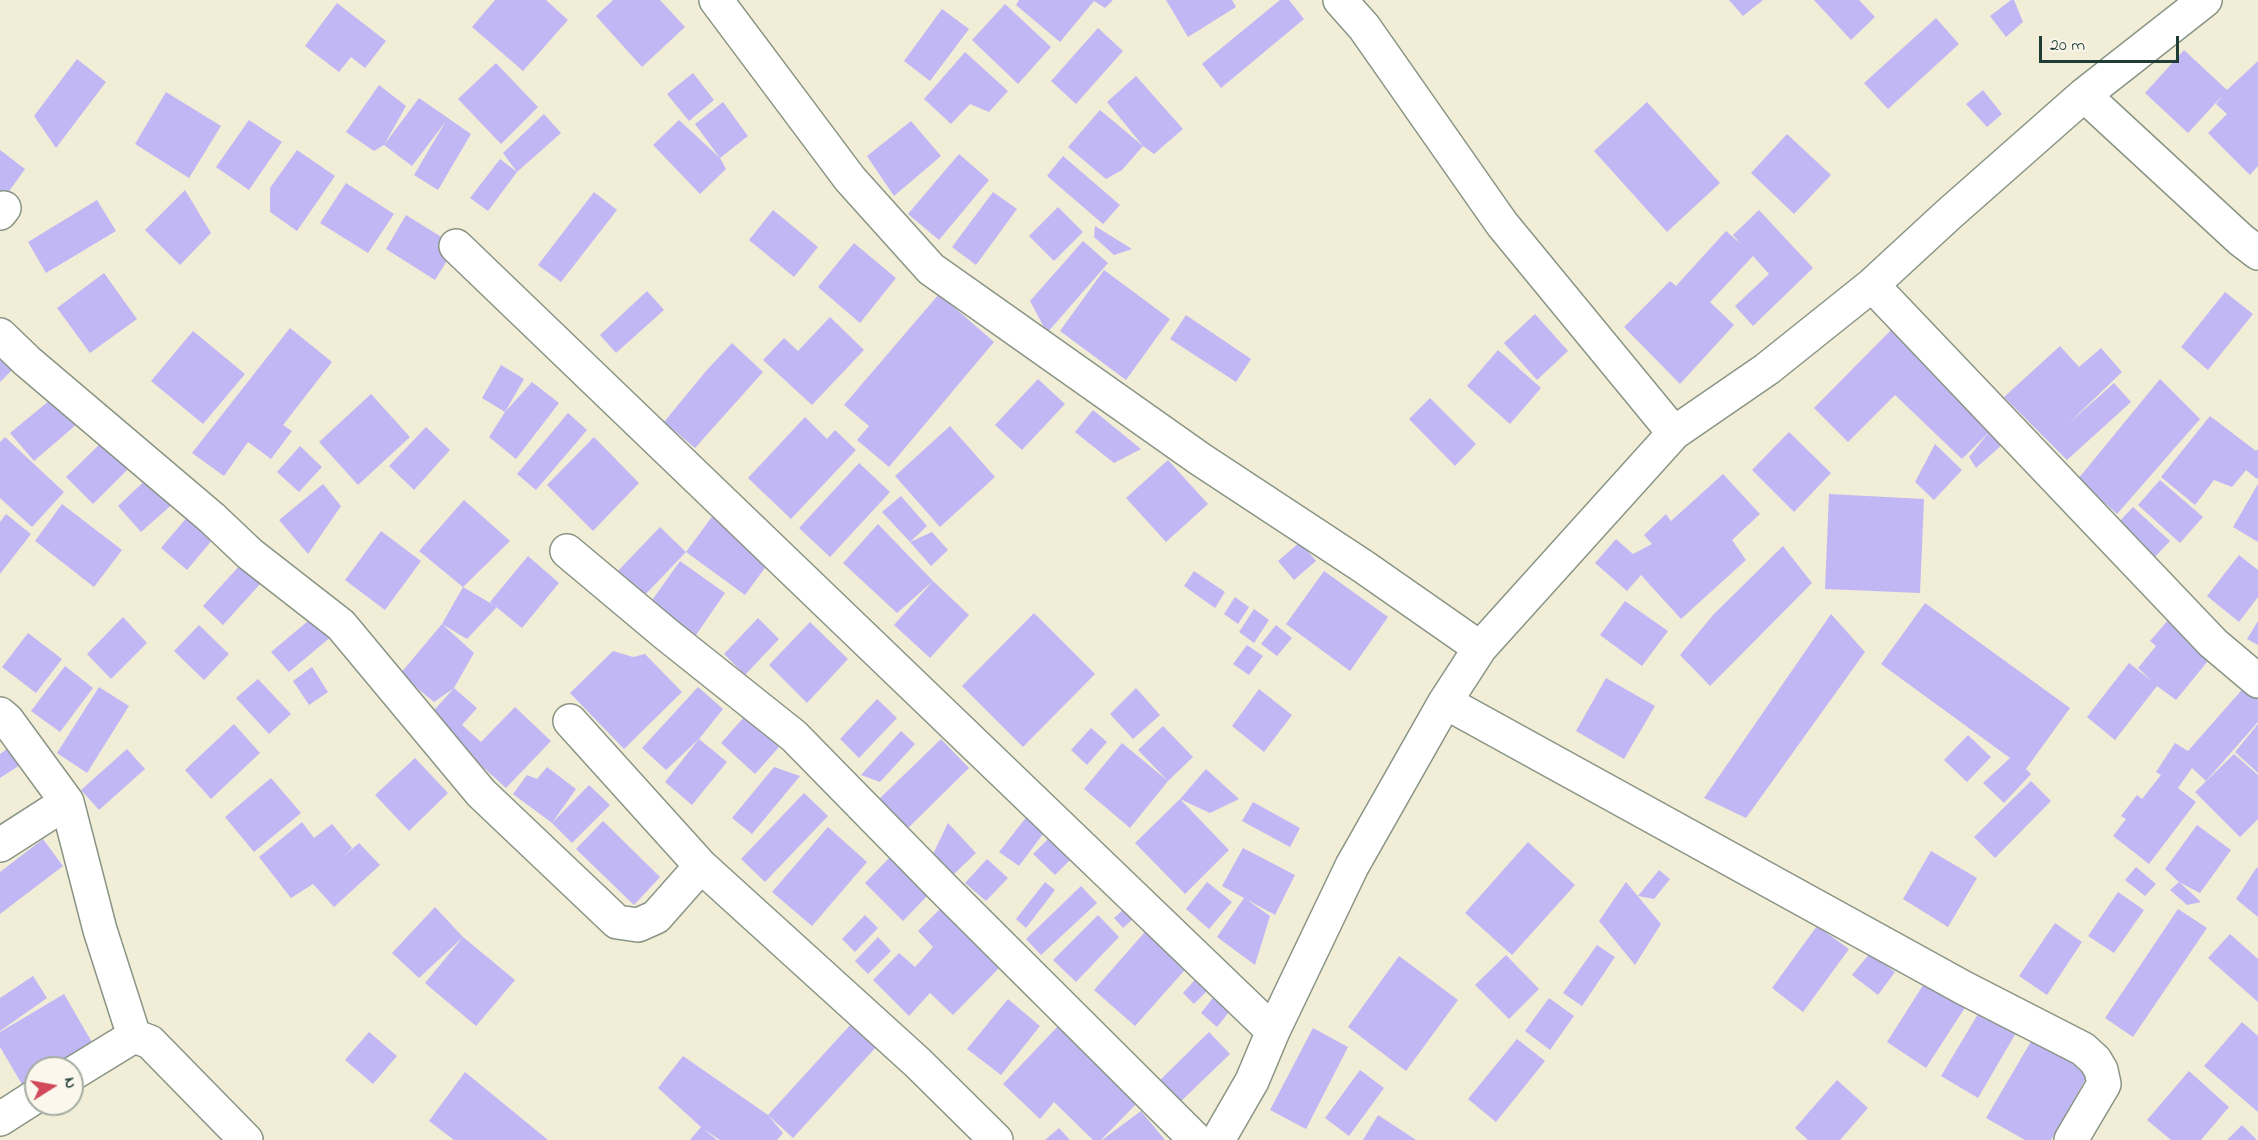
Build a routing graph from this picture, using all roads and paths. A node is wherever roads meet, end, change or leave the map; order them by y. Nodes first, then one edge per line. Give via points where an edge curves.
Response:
1 (716, 0) edge
2 (1340, 0) edge
3 (2205, 0) edge
4 (2084, 95) junction
5 (456, 246) dead end
6 (2258, 253) edge
7 (1872, 285) junction
8 (0, 335) edge
9 (1674, 433) junction
10 (567, 551) dead end
11 (1480, 648) junction
12 (2258, 681) edge
13 (1445, 702) junction
14 (0, 714) edge
15 (570, 721) dead end
16 (67, 802) junction
17 (0, 846) edge
18 (701, 866) junction
19 (1273, 1031) junction
20 (134, 1036) junction
21 (84, 1067) edge
22 (24, 1104) edge
23 (0, 1119) edge
24 (246, 1140) edge
25 (996, 1140) edge
26 (1196, 1140) edge
27 (1218, 1140) edge
28 (2071, 1140) edge

1 - 11 street via 850,180 932,268 1200,459
2 - 9 street via 1364,27 1502,224
3 - 4 street
4 - 6 street
4 - 7 street
5 - 19 street
7 - 9 street via 1767,369
7 - 12 street via 2213,643
8 - 18 street via 250,554 341,625 481,793 617,922 638,925 656,918
9 - 11 street
10 - 26 street via 794,736
11 - 13 street
13 - 19 street via 1352,866
13 - 28 street via 1964,988 2083,1049 2095,1060 2104,1084
14 - 16 street
15 - 18 street
16 - 17 street
16 - 20 street via 100,930
18 - 25 street via 910,1055
19 - 27 street via 1252,1081
20 - 21 street
20 - 24 street via 150,1042
22 - 23 street

